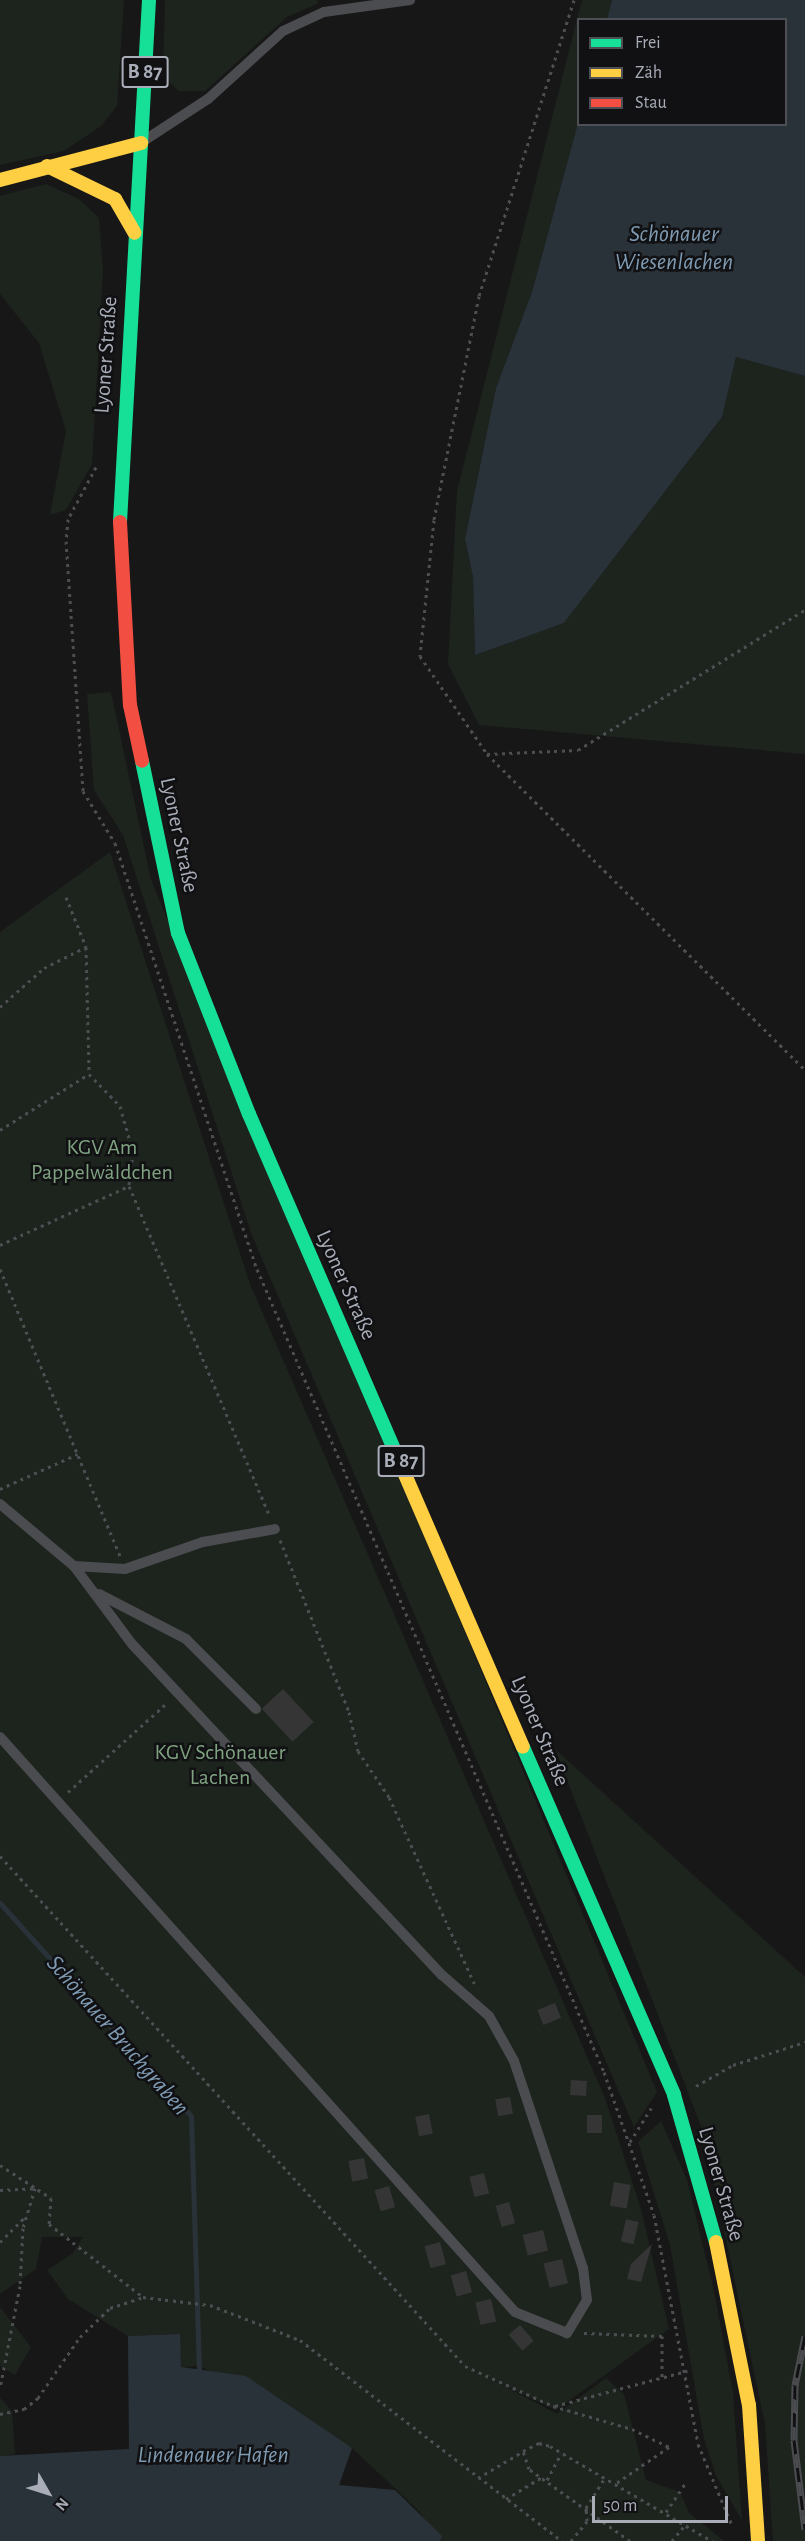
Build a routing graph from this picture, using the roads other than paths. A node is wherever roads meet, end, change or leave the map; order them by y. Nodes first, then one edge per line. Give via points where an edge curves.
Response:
1 (150, 0) edge
2 (410, 0) edge
3 (141, 143) junction
4 (47, 166) junction
5 (0, 180) edge
6 (135, 233) junction
7 (0, 1504) edge
8 (275, 1529) road end
9 (74, 1566) junction
10 (95, 1592) junction
11 (256, 1709) dead end
12 (0, 1737) edge
13 (738, 2538) road end
14 (756, 2541) edge

1 - 3 main road, Lyoner Straße / B 87
2 - 3 lane via 324,12 283,31 208,99
3 - 4 main road
3 - 6 main road, Lyoner Straße / B 87
4 - 5 main road
4 - 6 main road via 89,182 115,199
6 - 14 main road, Lyoner Straße / B 87 via 120,547 130,705 178,933 249,1114 674,2096 728,2286 749,2405
7 - 9 lane
8 - 9 lane via 203,1542 125,1569
9 - 10 lane
10 - 11 lane via 186,1639
10 - 12 lane via 139,1652 442,1975 489,2016 514,2061 583,2268 587,2300 567,2333 515,2312
13 - 14 lane

